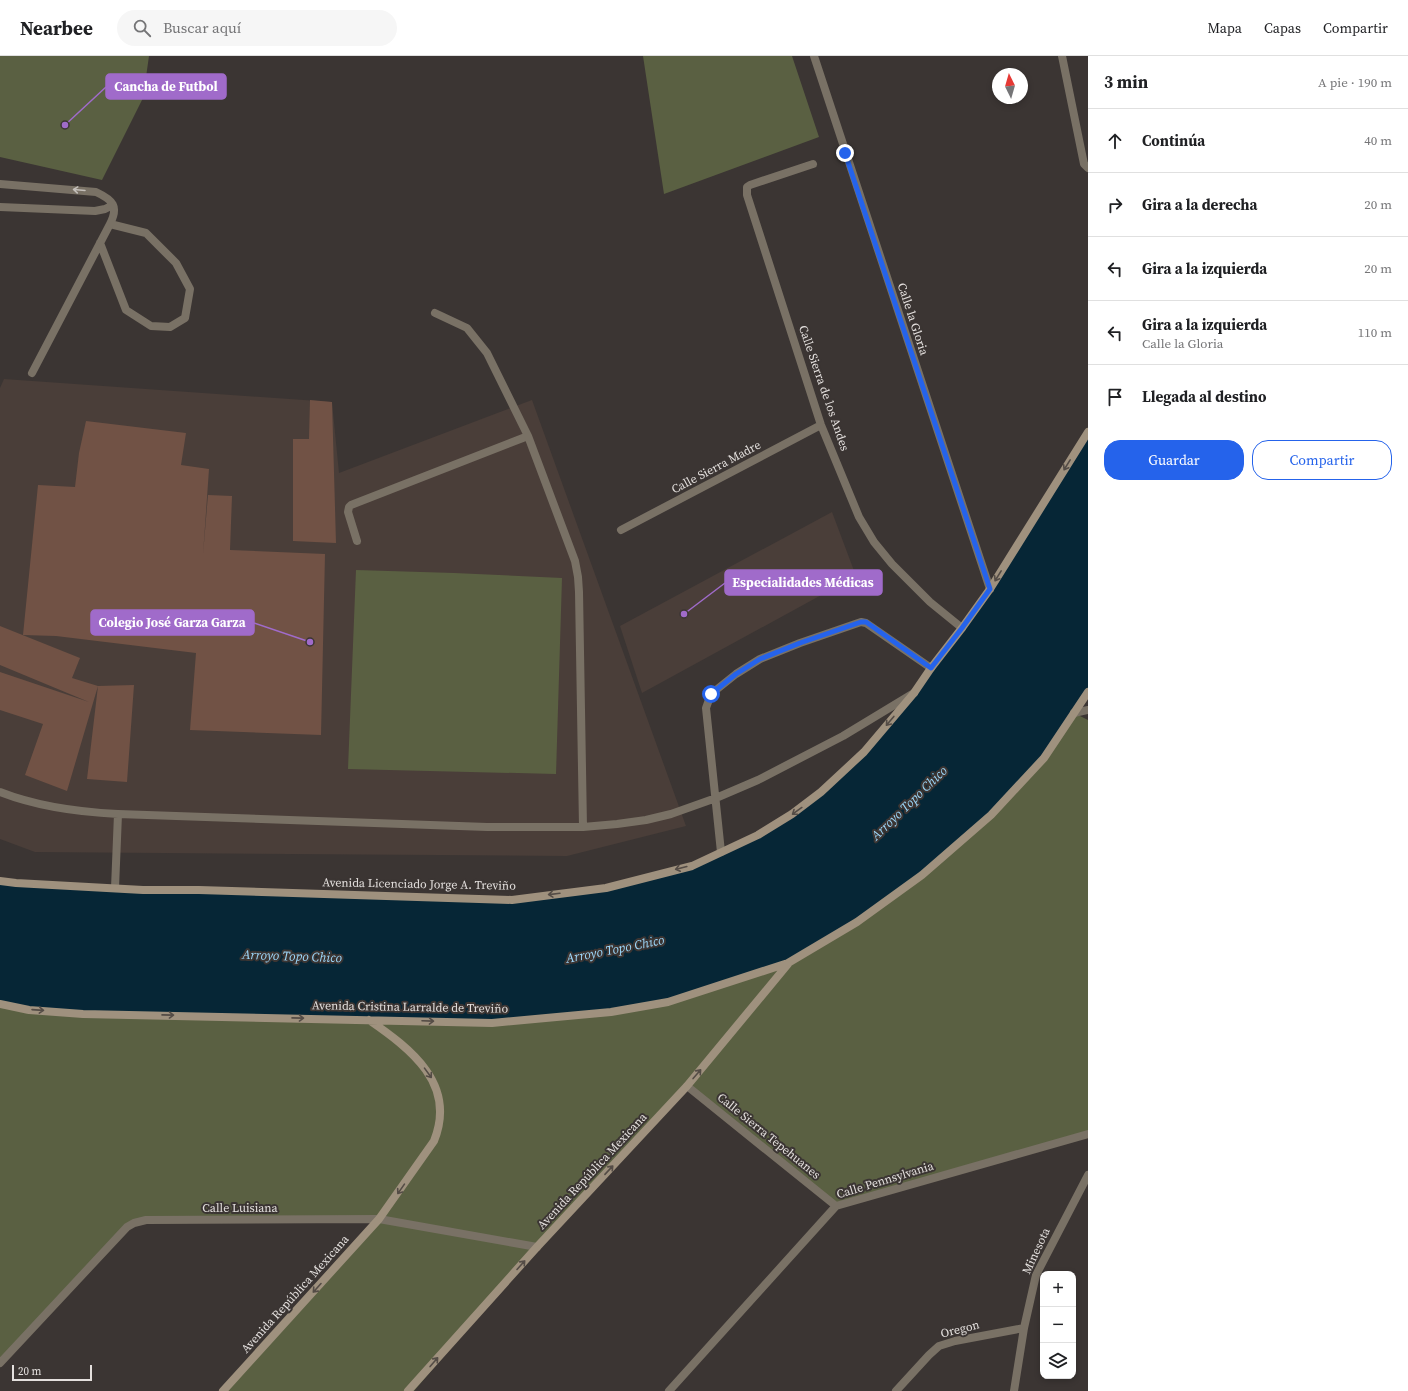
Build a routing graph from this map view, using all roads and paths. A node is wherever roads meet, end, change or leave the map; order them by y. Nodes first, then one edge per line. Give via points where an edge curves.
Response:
1 (814, 56) edge
2 (1062, 56) edge
3 (813, 164) dead end
4 (1088, 168) edge
5 (0, 184) edge
6 (113, 205) junction
7 (0, 207) edge
8 (110, 224) junction
9 (100, 243) junction
10 (435, 313) dead end
11 (32, 373) dead end
12 (821, 425) junction
13 (1088, 432) edge
14 (528, 436) junction
15 (621, 530) dead end
16 (357, 541) dead end
17 (990, 589) junction
18 (962, 628) junction
19 (931, 668) junction
20 (1088, 692) edge
21 (914, 693) junction
22 (1088, 710) edge
23 (1074, 713) junction
24 (0, 792) edge
25 (716, 798) junction
26 (118, 814) junction
27 (583, 827) junction
28 (721, 852) junction
29 (0, 881) edge
30 (115, 888) junction
31 (788, 963) junction
32 (0, 1004) edge
33 (368, 1019) junction
34 (687, 1086) junction
35 (1088, 1134) edge
36 (1088, 1175) edge
37 (836, 1206) junction
38 (379, 1219) junction
39 (537, 1247) junction
40 (1024, 1328) junction
41 (0, 1363) edge
42 (223, 1391) edge
43 (408, 1391) edge
44 (669, 1391) edge
45 (896, 1391) edge
46 (1014, 1391) edge

1 - 17 street, Calle la Gloria
2 - 4 street via 1084,164
3 - 12 street, Calle Sierra de los Andes via 750,185 746,190
6 -> 5 street via 107,197 96,192
6 - 7 street via 95,211
6 - 8 street via 115,214
8 - 9 street
8 - 9 street via 146,233 176,263 190,289 185,318 170,327 151,326 126,310
9 - 11 street
10 - 14 street via 468,328 487,353
12 - 15 street, Calle Sierra Madre
12 - 18 street, Calle Sierra de los Andes via 860,517 874,542 910,584
13 -> 17 main road, Avenida Licenciado Jorge A. Treviño
14 - 16 street via 351,505 348,512
14 - 27 street via 571,547 578,577
17 - 18 main road, Avenida Licenciado Jorge A. Treviño
18 - 19 main road, Avenida Licenciado Jorge A. Treviño
19 - 21 main road, Avenida Licenciado Jorge A. Treviño
19 - 25 street via 864,622 760,659 711,694 706,708
20 - 23 main road, Avenida Cristina Larralde de Treviño
21 - 25 street via 843,736 758,780
21 -> 28 main road, Avenida Licenciado Jorge A. Treviño via 864,752 821,792 758,835
22 - 23 street
23 - 31 main road, Avenida Cristina Larralde de Treviño via 1044,758 991,815 922,875 858,922
24 - 26 street via 47,807
25 - 27 street via 646,820
25 - 28 street
26 - 27 street via 479,827
26 - 30 street
28 -> 30 main road, Avenida Licenciado Jorge A. Treviño via 692,866 606,888 512,900
29 - 30 main road, Avenida Licenciado Jorge A. Treviño
33 -> 31 main road, Avenida Cristina Larralde de Treviño via 492,1023 611,1012 668,1002
34 -> 31 main road, Avenida República Mexicana
32 -> 33 main road, Avenida Cristina Larralde de Treviño via 29,1010 83,1014
33 -> 38 main road, Avenida República Mexicana via 390,1034 417,1060 430,1076 439,1095 441,1108 439,1131 434,1141
34 - 37 street, Calle Sierra Tepehuanes
39 -> 34 main road, Avenida República Mexicana
35 - 37 street, Calle Pennsylvania
36 - 40 street, Minesota via 1036,1275
37 - 44 street, Calle Pennsylvania
38 - 39 street, Calle Luisiana
38 - 41 street, Calle Luisiana via 146,1220 134,1223 127,1227
38 -> 42 main road, Avenida República Mexicana
43 -> 39 main road, Avenida República Mexicana
40 - 45 street, Oregon via 939,1346
40 - 46 street, Minesota

